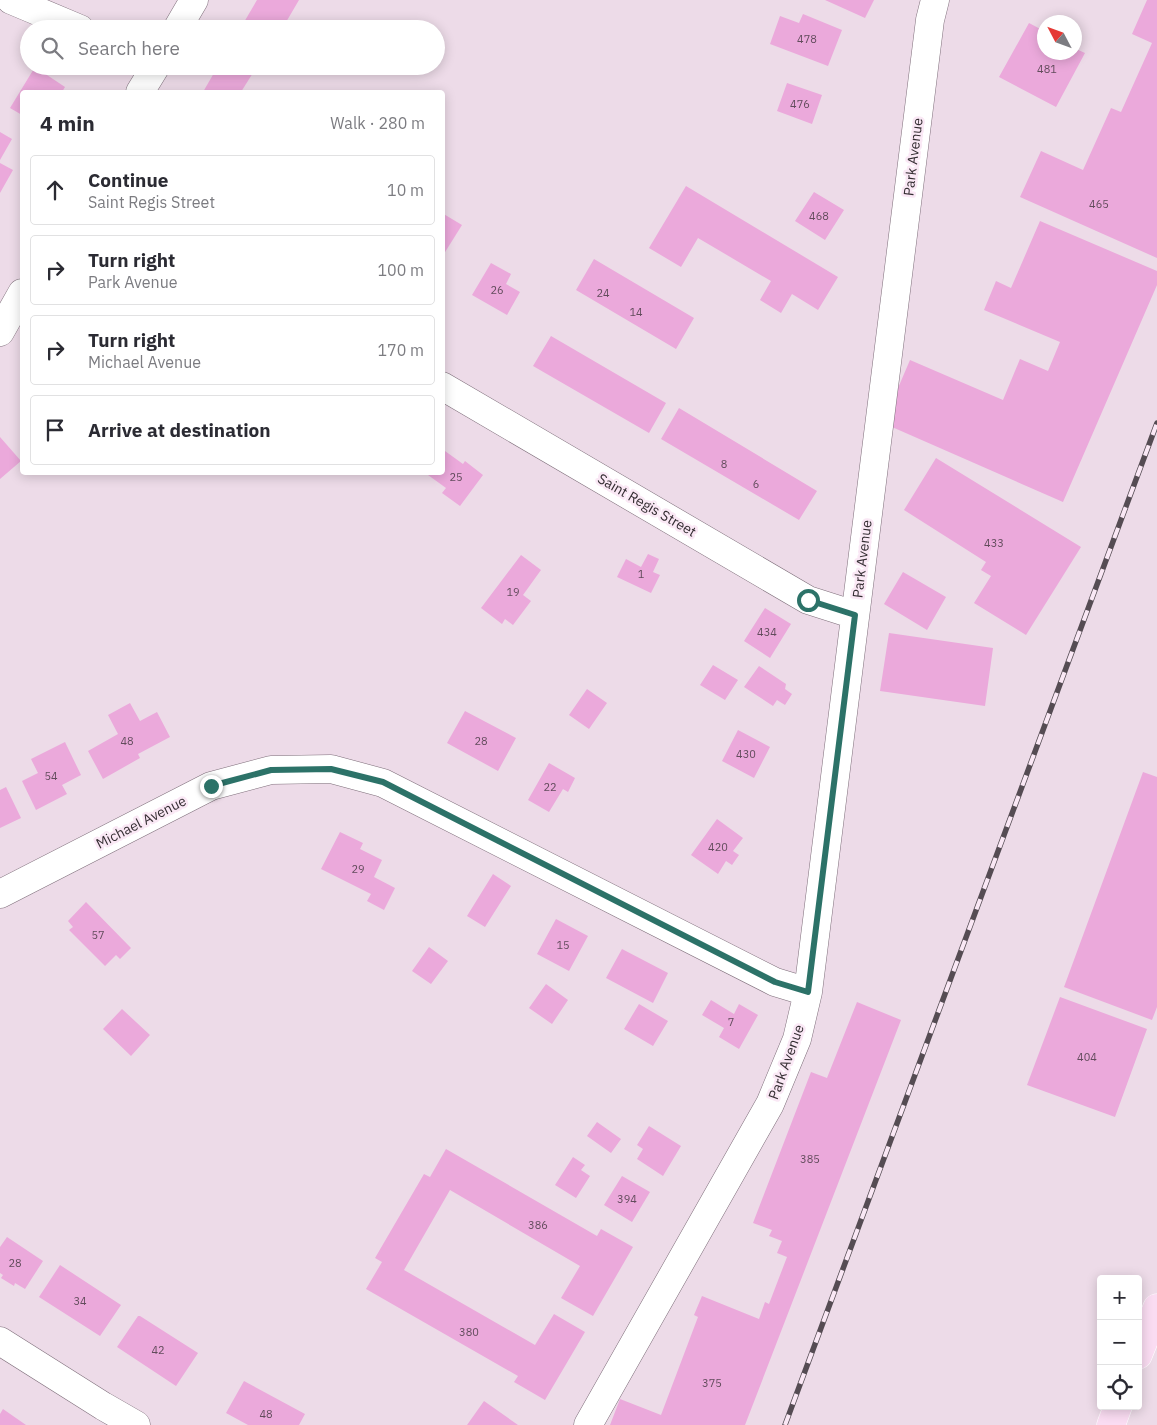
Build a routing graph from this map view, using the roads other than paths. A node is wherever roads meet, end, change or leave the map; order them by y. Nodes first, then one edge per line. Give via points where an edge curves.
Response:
1 (11, 0) edge
2 (194, 0) edge
3 (935, 0) edge
4 (59, 20) edge
5 (182, 20) edge
6 (150, 75) edge
7 (141, 90) edge
8 (20, 297) edge
9 (0, 332) edge
10 (445, 388) edge
11 (855, 615) junction
12 (0, 894) edge
13 (808, 992) junction
14 (1157, 1308) edge
15 (0, 1341) edge
16 (1142, 1345) edge
17 (1117, 1410) edge
18 (136, 1425) edge
19 (588, 1425) edge
20 (1111, 1425) edge

1 - 4 street
2 - 5 street
3 - 11 street, Park Avenue
6 - 7 street
8 - 9 street
10 - 11 street, Saint Regis Street via 808,600
11 - 13 street, Park Avenue
12 - 13 street, Michael Avenue via 211,786 271,770 331,769 383,782 775,982
13 - 19 street, Park Avenue via 797,1039 770,1104
14 - 16 main road
15 - 18 street
17 - 20 main road

